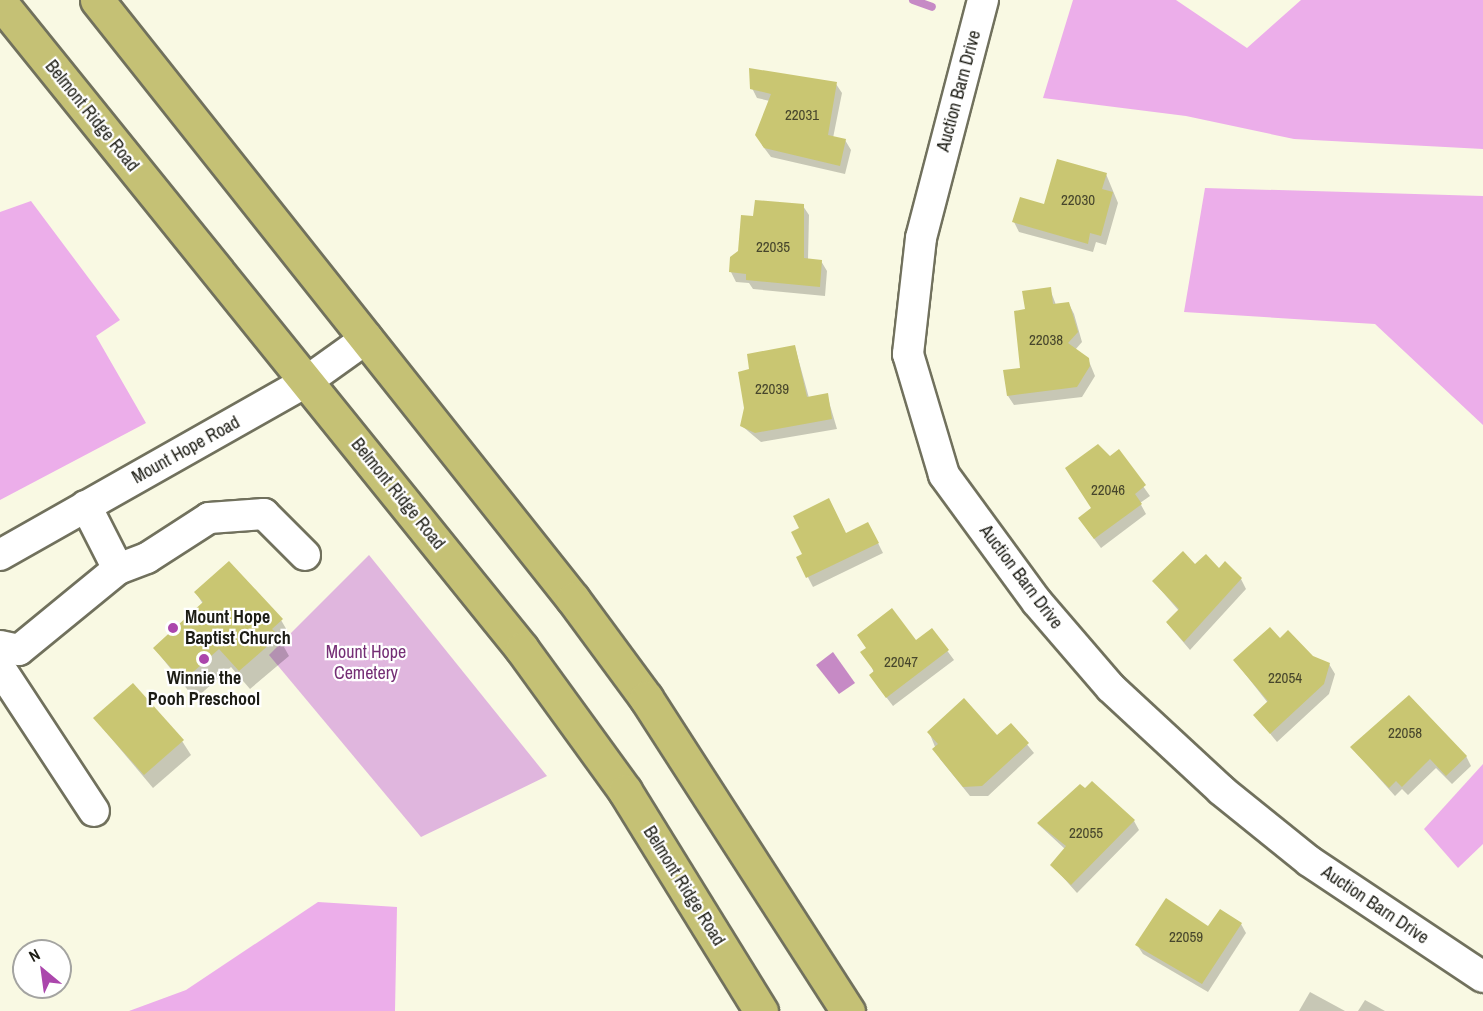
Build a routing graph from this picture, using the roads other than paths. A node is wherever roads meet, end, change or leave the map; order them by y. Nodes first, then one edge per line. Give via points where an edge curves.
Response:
1 (97, 0) edge
2 (983, 0) edge
3 (0, 2) edge
4 (367, 338) junction
5 (308, 381) junction
6 (86, 506) junction
7 (0, 555) edge
8 (305, 555) dead end
9 (118, 569) junction
10 (0, 646) edge
11 (0, 668) edge
12 (94, 811) dead end
13 (1483, 977) edge
14 (761, 1011) edge
15 (848, 1011) edge

1 - 4 main road
2 - 13 street, Auction Barn Drive via 921,238 908,354 944,475 1037,602 1111,688 1221,790 1309,861
3 - 5 main road, Belmont Ridge Road
4 - 5 street, Mount Hope Road
4 - 15 main road via 646,698
5 - 6 street, Mount Hope Road
5 - 14 main road, Belmont Ridge Road via 569,712 625,791
6 - 7 street, Mount Hope Road
6 - 9 street
8 - 9 street via 264,514 209,518 147,558
9 - 10 street via 19,650
11 - 12 street

